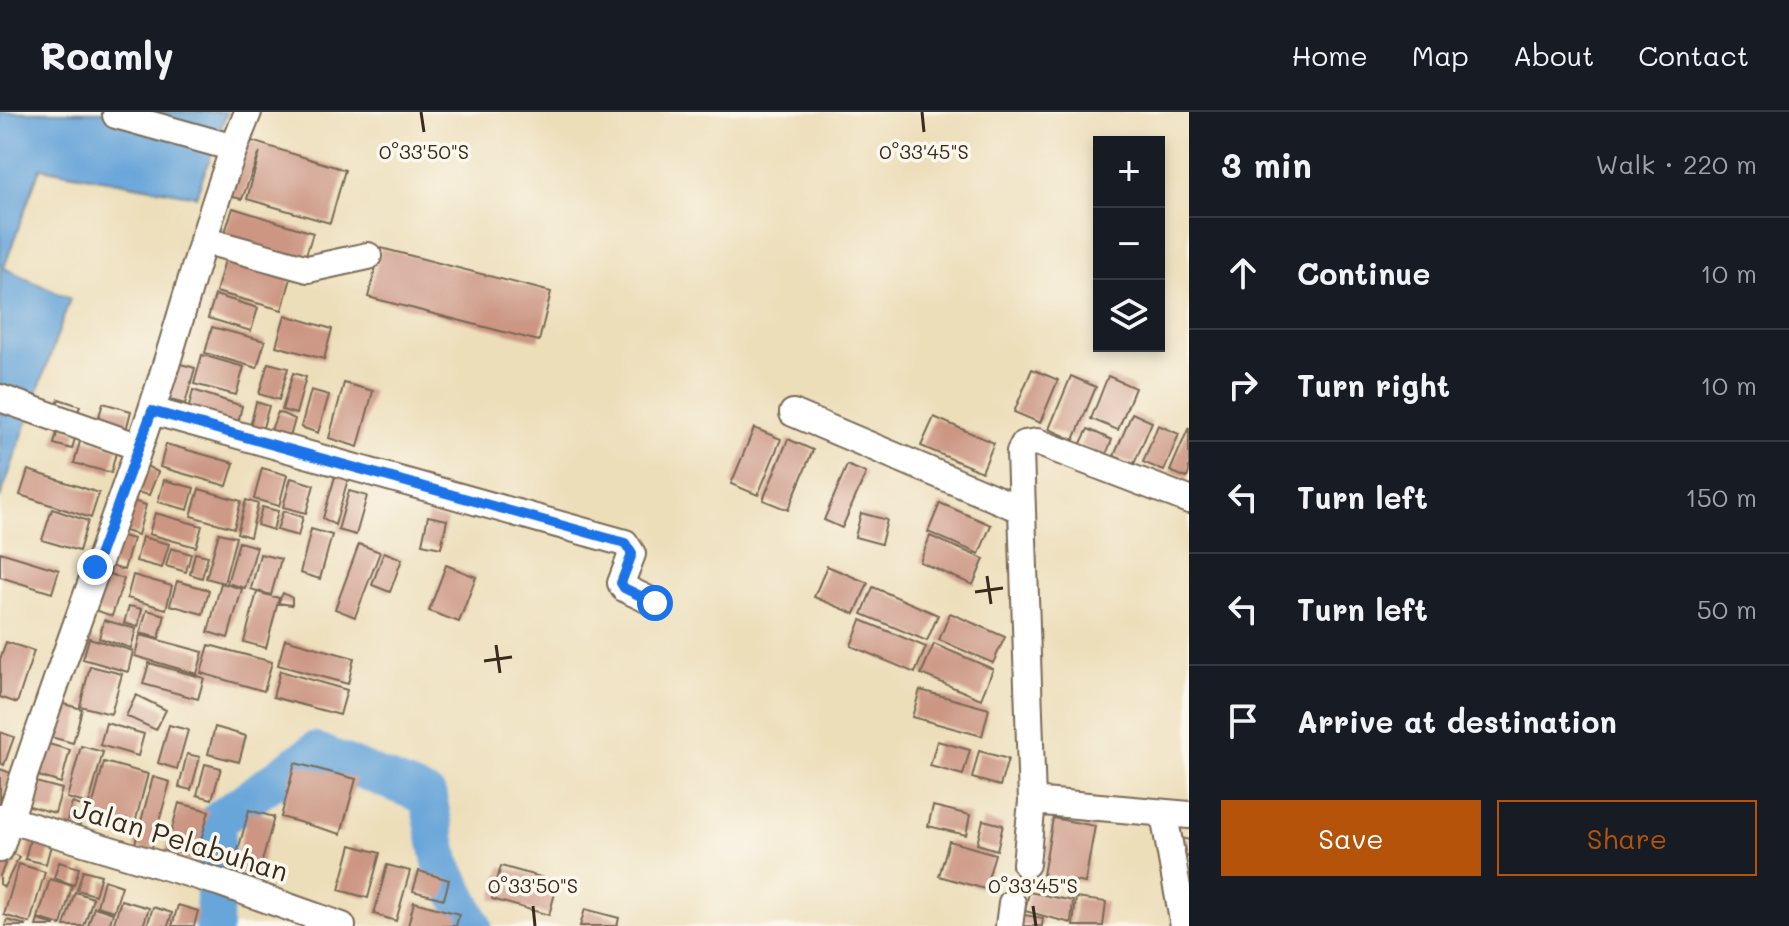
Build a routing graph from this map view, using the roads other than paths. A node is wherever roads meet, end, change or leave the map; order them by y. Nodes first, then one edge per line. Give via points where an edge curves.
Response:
1 (248, 112) edge
2 (116, 115) dead end
3 (234, 148) junction
4 (203, 240) junction
5 (368, 256) dead end
6 (0, 398) edge
7 (152, 411) junction
8 (793, 413) dead end
9 (139, 447) junction
10 (1189, 500) edge
11 (1020, 509) junction
12 (655, 603) dead end
13 (1032, 801) junction
14 (1177, 815) edge
15 (4, 818) edge
16 (0, 849) edge
17 (1026, 864) dead end
18 (342, 926) edge
19 (1184, 926) edge

1 - 3 street
2 - 3 street
3 - 4 street
4 - 5 street via 308,269
4 - 7 street
6 - 9 street
7 - 9 street
7 - 12 street via 625,543 632,554 621,583
8 - 11 street
9 - 15 street
10 - 11 street via 1031,441 1020,452
11 - 13 street
13 - 14 street
13 - 17 street
14 - 19 street
15 - 16 street
15 - 18 street, Jalan Pelabuhan via 221,883

